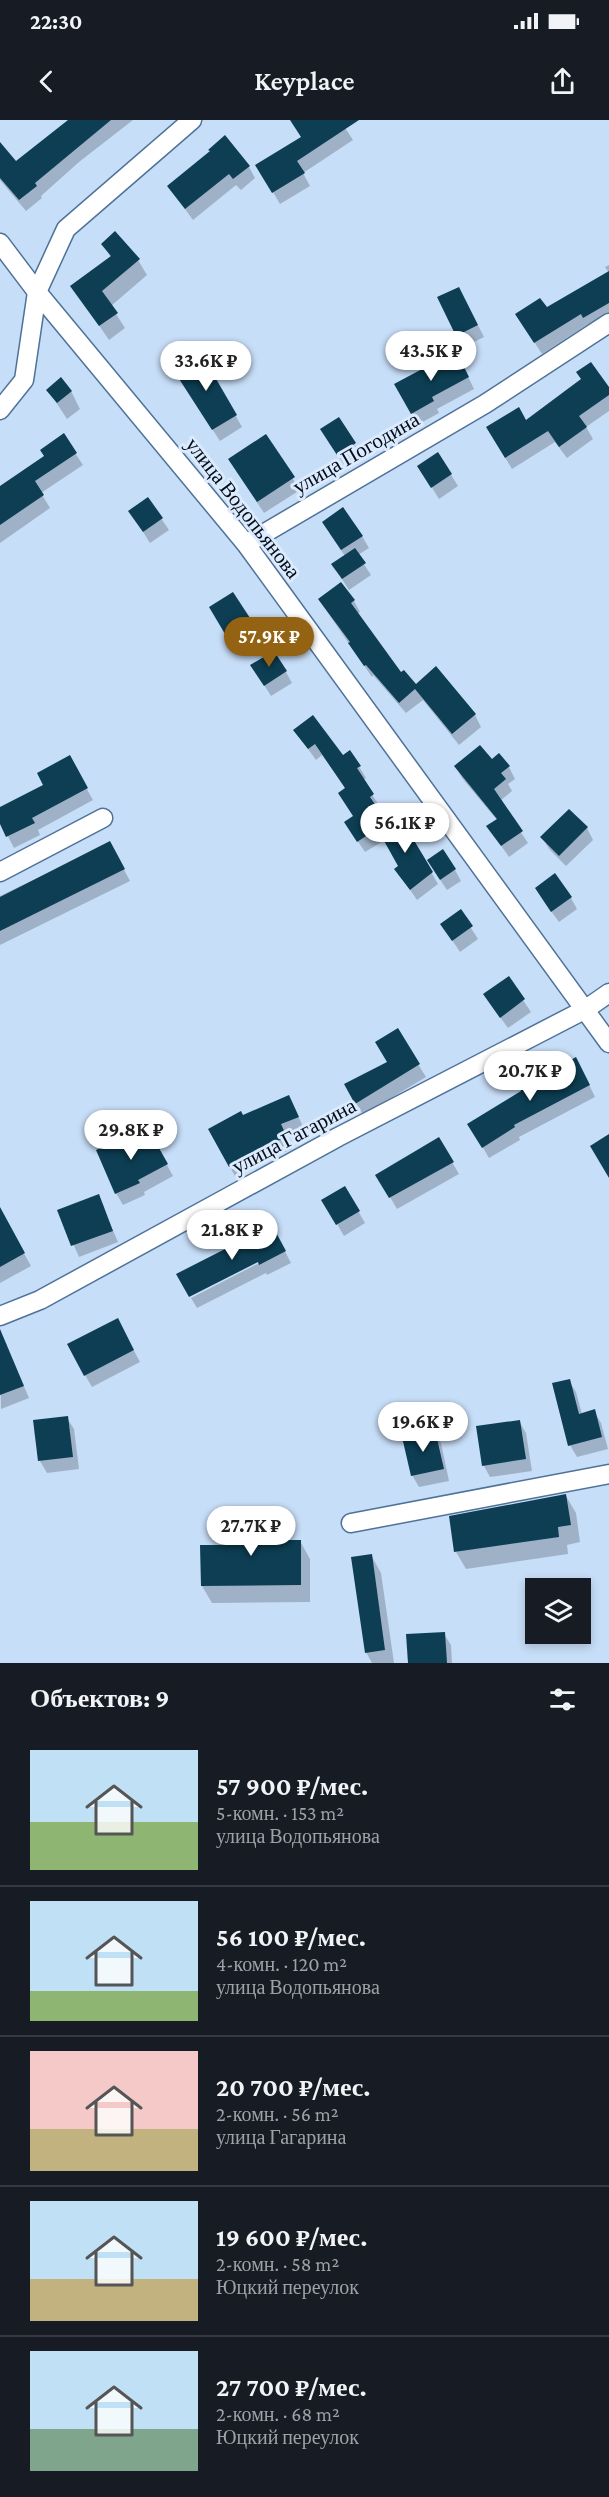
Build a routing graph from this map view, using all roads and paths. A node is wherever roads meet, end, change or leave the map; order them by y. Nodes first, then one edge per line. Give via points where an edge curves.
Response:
1 (192, 120) edge
2 (0, 243) edge
3 (37, 292) junction
4 (609, 323) edge
5 (0, 410) edge
6 (246, 544) junction
7 (102, 819) dead end
8 (0, 872) edge
9 (609, 993) edge
10 (586, 1009) junction
11 (609, 1043) edge
12 (0, 1316) edge
13 (609, 1474) edge
14 (351, 1522) dead end

1 - 3 street via 66,229
2 - 3 street, улица Водопьянова
3 - 5 street via 24,380
3 - 6 street, улица Водопьянова
4 - 6 street, улица Погодина via 485,404
6 - 10 street, улица Водопьянова
7 - 8 street
9 - 10 street, улица Гагарина
10 - 11 street, улица Водопьянова
10 - 12 street, улица Гагарина via 338,1137 40,1300
13 - 14 street

